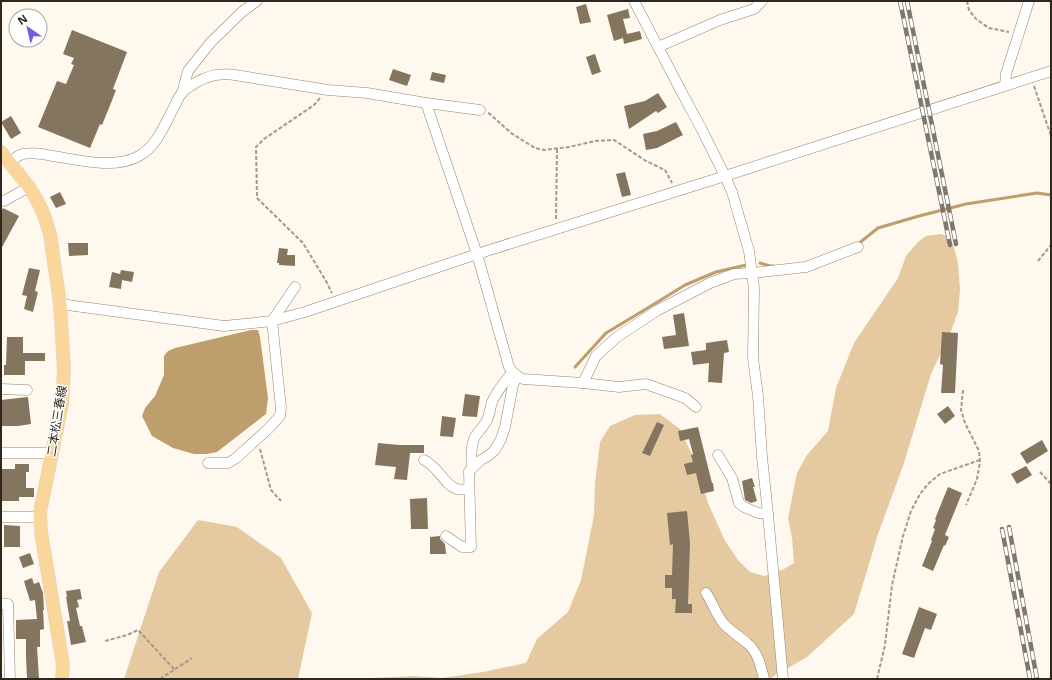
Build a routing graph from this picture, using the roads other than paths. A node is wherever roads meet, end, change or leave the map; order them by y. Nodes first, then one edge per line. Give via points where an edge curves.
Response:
1 (257, 1) edge
2 (634, 1) edge
3 (762, 1) edge
4 (1029, 1) edge
5 (658, 47) junction
6 (1051, 71) edge
7 (1005, 86) junction
8 (182, 93) junction
9 (426, 103) junction
10 (480, 110) road end
11 (1, 152) edge
12 (10, 162) junction
13 (725, 176) junction
14 (29, 187) junction
15 (4, 201) dead end
16 (858, 247) dead end
17 (478, 254) junction
18 (752, 273) junction
19 (295, 287) dead end
20 (60, 304) junction
21 (272, 321) junction
22 (515, 374) junction
23 (583, 383) junction
24 (1, 389) edge
25 (27, 390) dead end
26 (696, 407) dead end
27 (1, 453) edge
28 (52, 453) junction
29 (718, 455) dead end
30 (424, 460) dead end
31 (208, 463) dead end
32 (472, 468) junction
33 (469, 489) junction
34 (768, 514) junction
35 (1, 517) edge
36 (41, 517) junction
37 (446, 536) dead end
38 (706, 593) dead end
39 (1, 604) edge
40 (5, 663) edge
41 (10, 679) edge
42 (62, 679) edge
43 (764, 679) edge
44 (783, 679) edge

1 - 8 street via 242,11 211,42 188,71
2 - 5 street
3 - 5 street via 754,9 720,20
4 - 7 street via 1006,74
5 - 13 street
6 - 7 street
7 - 13 street
8 - 9 street via 202,79 228,74
8 - 12 street via 156,141 136,158 107,163 34,153 21,154
9 - 10 street
9 - 17 street
11 - 12 main road, 二本松三春線
12 - 14 main road, 二本松三春線
13 - 17 street
13 - 18 street via 749,251
14 - 15 street
14 - 20 main road, 二本松三春線 via 44,215 50,234
16 - 18 street via 806,267
17 - 21 street
17 - 22 street via 509,367
18 - 23 street via 734,274 710,283 658,310 617,337 596,356
18 - 34 street via 753,358
19 - 21 street
20 - 21 street via 224,326
20 - 28 main road, 二本松三春線 via 64,369 62,404
21 - 31 street via 280,416 235,459 228,463
22 - 23 street via 523,379
22 - 32 street via 497,392 484,426 475,436 471,455
22 - 32 street via 501,439 495,450
23 - 26 street via 619,387 646,384 685,398
24 - 25 street
27 - 28 street
28 - 36 main road, 二本松三春線
29 - 34 street via 732,478 739,503 758,513
30 - 33 street via 433,465 451,486 458,490
32 - 33 street via 469,471
33 - 37 street via 470,547 462,547
34 - 44 street
35 - 36 street
36 - 42 main road, 二本松三春線 via 63,665
38 - 43 street via 724,625 752,648
39 - 40 street via 8,604
40 - 41 street

